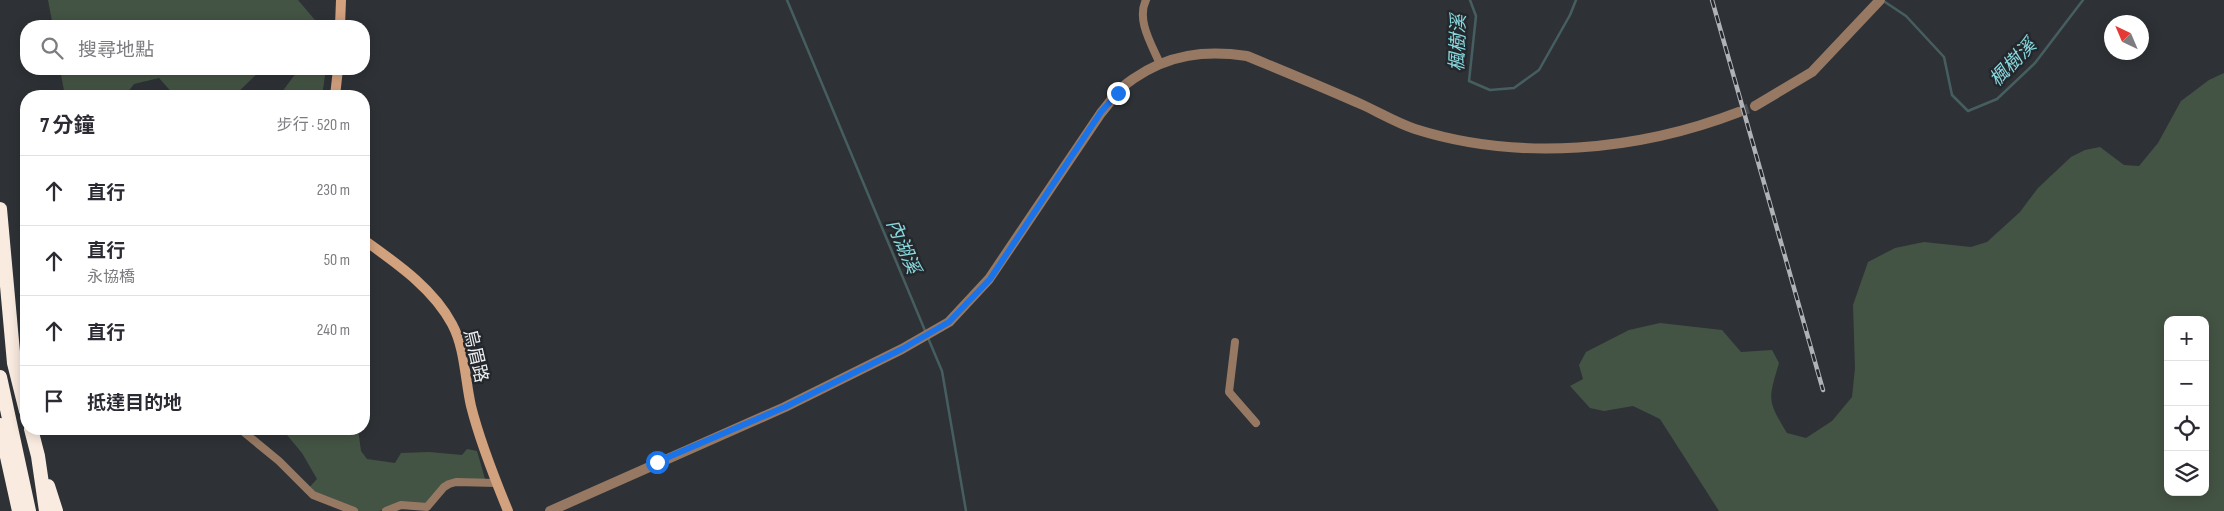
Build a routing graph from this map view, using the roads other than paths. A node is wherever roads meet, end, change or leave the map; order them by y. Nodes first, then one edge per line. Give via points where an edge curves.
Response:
1 (341, 0) edge
2 (1146, 0) edge
3 (1880, 0) edge
4 (340, 20) edge
5 (1160, 64) junction
6 (337, 75) edge
7 (336, 90) edge
8 (1755, 106) tunnel mouth
9 (1739, 112) tunnel mouth
10 (0, 210) edge
11 (370, 245) edge
12 (1235, 342) dead end
13 (0, 377) edge
14 (20, 387) edge
15 (1256, 423) dead end
16 (0, 424) edge
17 (33, 435) edge
18 (247, 435) edge
19 (38, 456) junction
20 (496, 483) junction
21 (19, 511) edge
22 (29, 511) edge
23 (46, 511) edge
24 (56, 511) edge
25 (354, 511) edge
26 (386, 511) edge
27 (508, 511) edge
28 (550, 511) edge

1 - 4 main road
2 - 5 street via 1142,8 1143,22
3 - 8 street via 1812,72
5 - 9 street via 1180,56 1202,53 1247,56 1414,128 1514,148 1607,146 1692,128
5 - 28 street via 1132,79 1101,112 990,279 949,322 785,407
6 - 7 main road
10 - 14 highway via 14,363
11 - 20 main road, 烏眉路 via 420,283 439,303 452,325 471,406
12 - 15 street via 1229,392
13 - 22 highway
16 - 21 highway
17 - 19 highway
18 - 25 street via 313,495
19 - 23 highway
19 - 24 highway
20 - 26 street via 456,482 444,487 427,507 401,505
20 - 27 main road, 烏眉路

